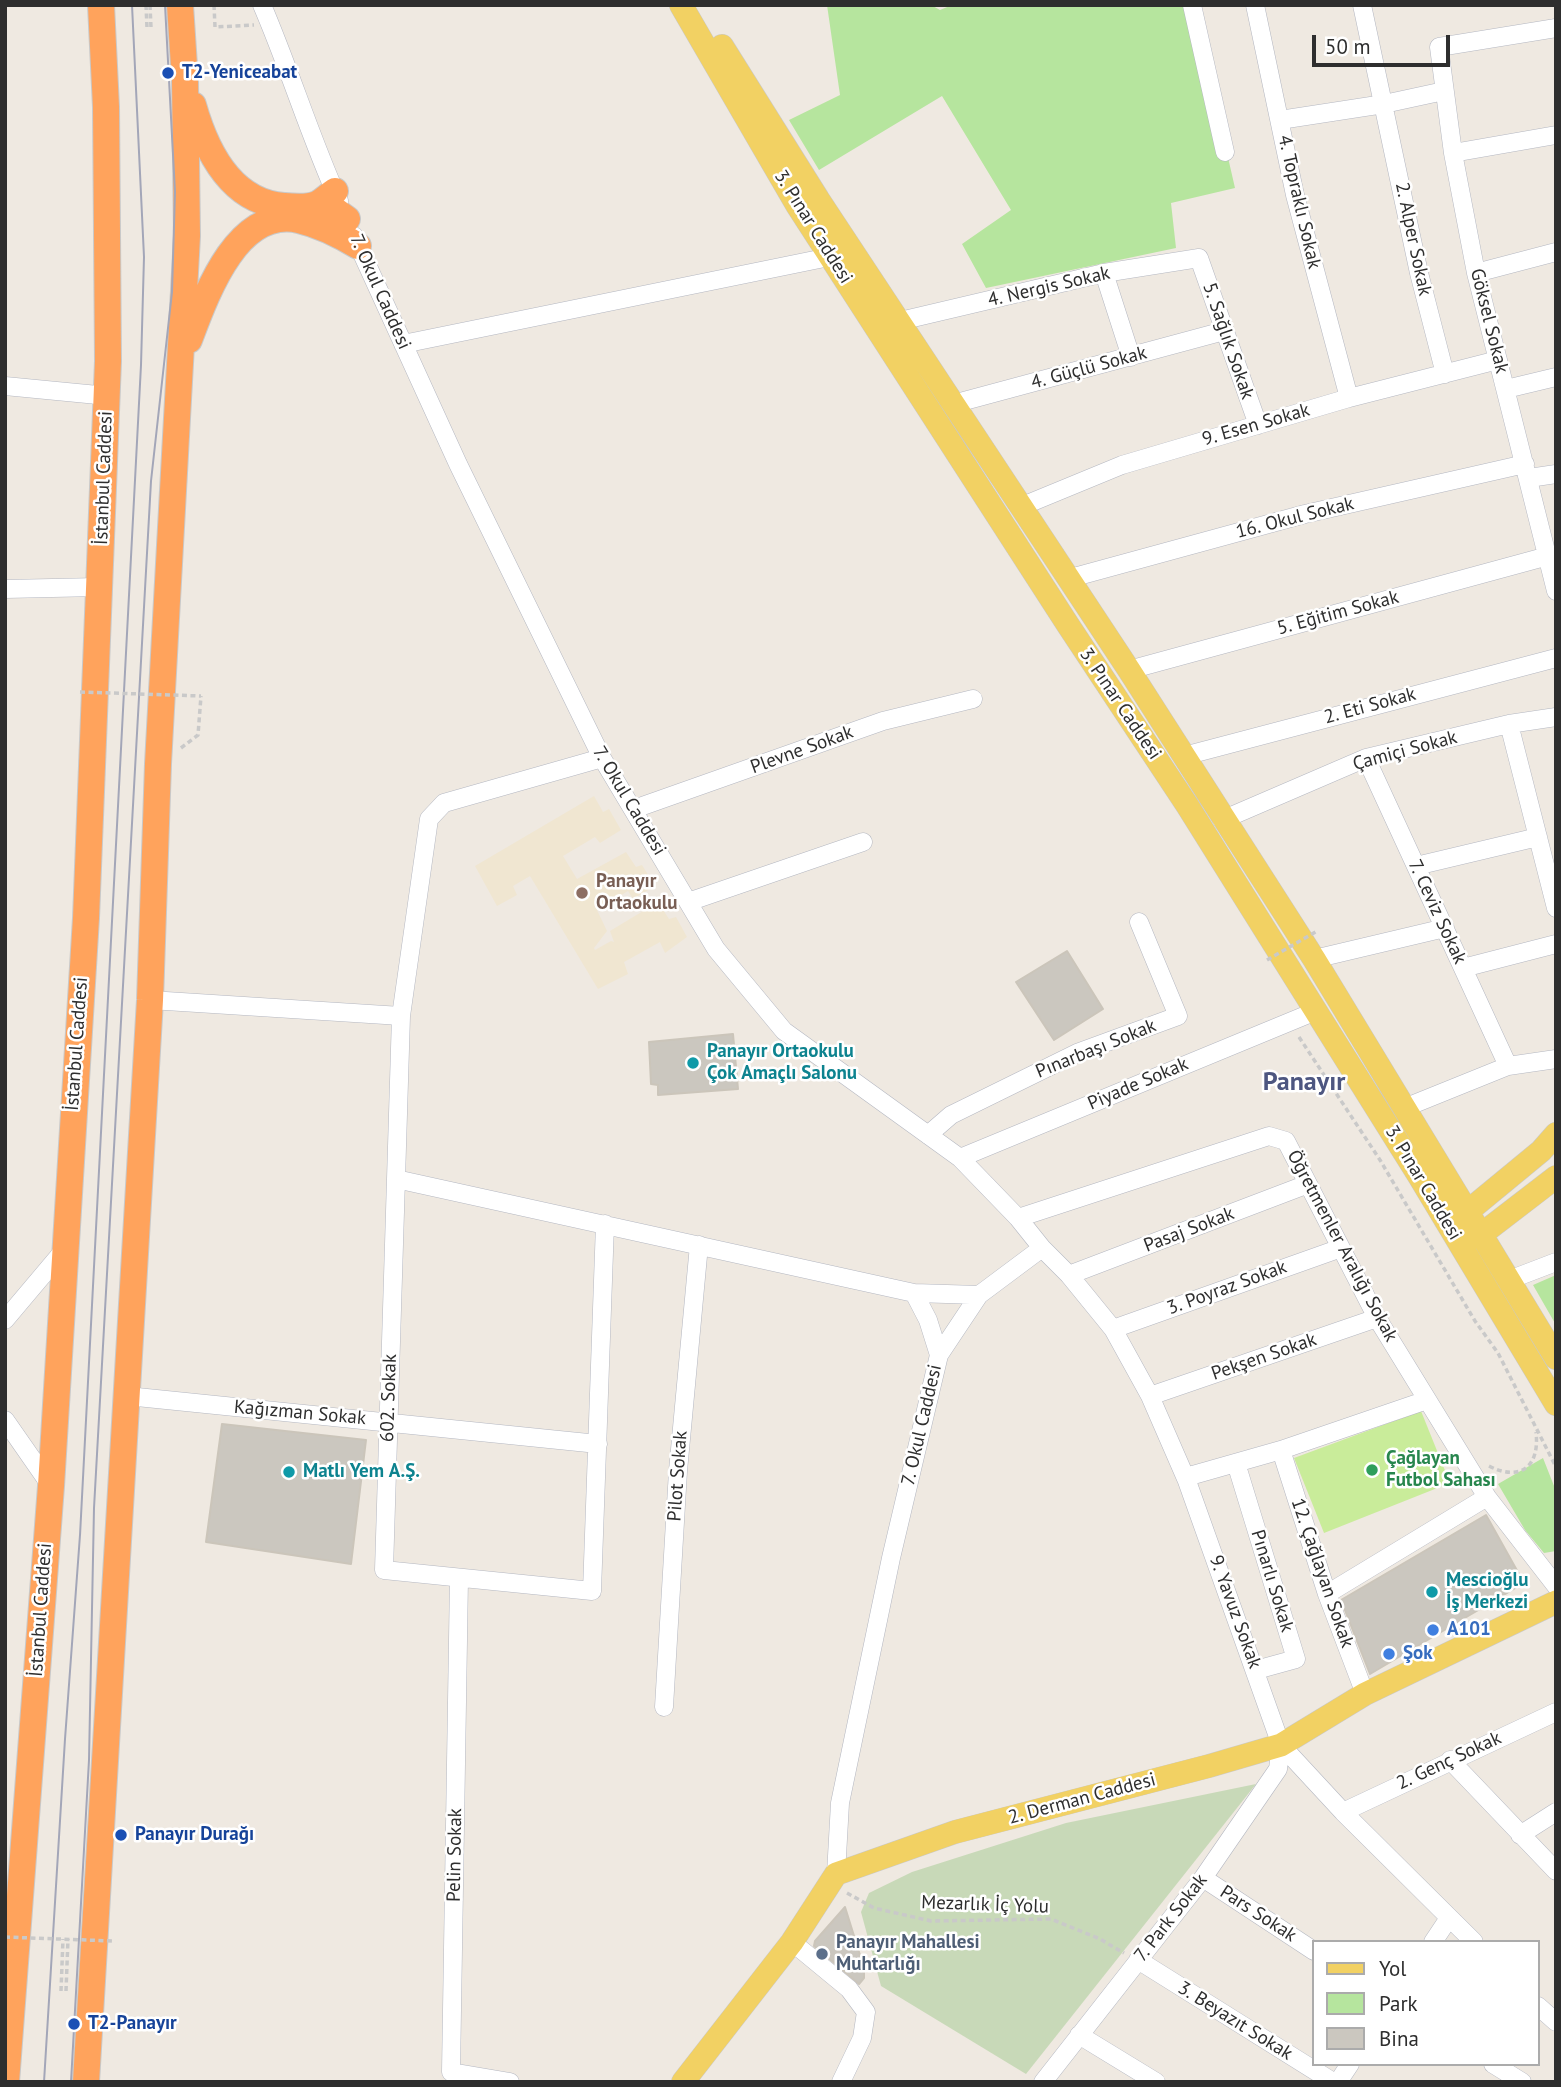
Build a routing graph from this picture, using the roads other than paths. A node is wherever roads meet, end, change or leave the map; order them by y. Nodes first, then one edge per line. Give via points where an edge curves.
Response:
1 (101, 5) edge
2 (180, 5) edge
3 (262, 5) edge
4 (681, 5) edge
5 (696, 5) edge
6 (1192, 5) edge
7 (1255, 5) edge
8 (1363, 5) edge
9 (1556, 28) edge
10 (185, 74) junction
11 (1444, 91) junction
12 (1384, 104) junction
13 (1280, 120) junction
14 (1556, 135) edge
15 (1225, 152) dead end
16 (1453, 153) junction
17 (325, 198) junction
18 (347, 219) joint
19 (358, 246) junction
20 (1556, 252) edge
21 (856, 255) junction
22 (830, 256) junction
23 (1199, 258) joint
24 (1104, 273) junction
25 (1476, 273) junction
26 (901, 321) junction
27 (1224, 331) junction
28 (403, 344) junction
29 (1131, 357) junction
30 (1498, 360) junction
31 (178, 371) junction
32 (1445, 374) junction
33 (1556, 377) edge
34 (5, 386) edge
35 (1506, 389) junction
36 (107, 396) junction
37 (1349, 398) junction
38 (953, 404) junction
39 (1258, 425) junction
40 (1527, 471) junction
41 (1556, 474) edge
42 (1020, 506) junction
43 (1548, 556) junction
44 (1068, 579) junction
45 (1555, 579) edge
46 (99, 587) junction
47 (5, 589) edge
48 (1556, 658) edge
49 (1129, 670) junction
50 (973, 699) dead end
51 (1556, 717) edge
52 (1509, 724) junction
53 (1184, 756) junction
54 (602, 758) junction
55 (1366, 758) junction
56 (634, 809) junction
57 (1222, 820) junction
58 (1538, 837) junction
59 (863, 842) dead end
60 (1416, 866) junction
61 (688, 902) junction
62 (1556, 908) edge
63 (1139, 922) dead end
64 (1445, 928) junction
65 (1556, 944) edge
66 (1314, 960) junction
67 (1463, 968) junction
68 (150, 1000) junction
69 (1316, 1011) junction
70 (401, 1016) junction
71 (1556, 1059) edge
72 (1508, 1066) junction
73 (1404, 1108) junction
74 (1556, 1134) edge
75 (928, 1135) junction
76 (960, 1158) junction
77 (1419, 1177) junction
78 (1556, 1177) edge
79 (396, 1179) junction
80 (1308, 1184) junction
81 (1467, 1212) junction
82 (1018, 1218) junction
83 (605, 1224) junction
84 (1474, 1235) junction
85 (699, 1245) junction
86 (1042, 1248) junction
87 (1342, 1248) junction
88 (64, 1250) junction
89 (1556, 1262) edge
90 (1476, 1270) junction
91 (1069, 1275) junction
92 (1509, 1280) junction
93 (914, 1293) junction
94 (979, 1295) junction
95 (1377, 1318) junction
96 (5, 1320) edge
97 (1112, 1329) junction
98 (939, 1355) junction
99 (1556, 1358) edge
100 (127, 1396) junction
101 (1150, 1396) junction
102 (1427, 1400) junction
103 (1556, 1404) edge
104 (5, 1420) edge
105 (389, 1421) junction
106 (598, 1444) junction
107 (1281, 1450) junction
108 (1236, 1463) junction
109 (1186, 1477) junction
110 (51, 1486) junction
111 (1487, 1497) junction
112 (460, 1578) junction
113 (1556, 1586) edge
114 (1327, 1594) junction
115 (1556, 1602) edge
116 (1256, 1670) junction
117 (1365, 1694) junction
118 (664, 1707) dead end
119 (1556, 1712) edge
120 (1281, 1745) junction
121 (1450, 1760) junction
122 (1343, 1812) junction
123 (1556, 1812) edge
124 (1520, 1835) junction
125 (1556, 1871) edge
126 (833, 1878) junction
127 (1203, 1878) junction
128 (1449, 1918) junction
129 (1434, 1940) edge
130 (1472, 1940) edge
131 (792, 1942) junction
132 (1312, 1950) edge
133 (1138, 1960) junction
134 (1540, 2008) edge
135 (1556, 2022) edge
136 (1079, 2035) junction
137 (1349, 2066) edge
138 (1496, 2066) edge
139 (6, 2082) edge
140 (86, 2082) edge
141 (510, 2082) edge
142 (683, 2082) edge
143 (841, 2082) edge
144 (1043, 2082) edge
145 (1156, 2082) edge
146 (1333, 2082) edge
147 (1338, 2082) edge
148 (1522, 2082) edge

1 - 36 highway, İstanbul Caddesi via 107,158
2 - 10 highway
3 - 17 street via 319,156
4 - 22 main road, 3. Pınar Caddesi
5 - 21 main road, 3. Pınar Caddesi
6 - 15 street
7 - 13 street, 4. Topraklı Sokak
8 - 12 street, 2. Alper Sokak
9 - 11 street, Göksel Sokak via 1439,47
10 - 17 highway via 203,135 235,186 270,205 293,207
10 - 31 highway via 187,236
11 - 12 street
11 - 16 street, Göksel Sokak
12 - 13 street
12 - 32 street, 2. Alper Sokak
13 - 37 street, 4. Topraklı Sokak via 1295,195
14 - 16 street
16 - 25 street, Göksel Sokak
17 - 18 highway
18 - 19 street, 7. Okul Caddesi
19 - 28 street, 7. Okul Caddesi
19 - 31 highway via 298,219 274,219 254,227 235,248 204,299
20 - 25 street
21 - 22 street
21 - 26 main road, 3. Pınar Caddesi
22 - 28 street
22 - 69 main road, 3. Pınar Caddesi
23 - 24 street, 4. Nergis Sokak
23 - 27 street, 5. Sağlık Sokak
24 - 26 street, 4. Nergis Sokak
24 - 29 street
25 - 30 street, Göksel Sokak
26 - 38 main road, 3. Pınar Caddesi
27 - 29 street, 4. Güçlü Sokak
27 - 39 street, 5. Sağlık Sokak
28 - 54 street, 7. Okul Caddesi
29 - 38 street, 4. Güçlü Sokak
30 - 32 street, 9. Esen Sokak
30 - 35 street, Göksel Sokak
31 - 68 highway
32 - 37 street, 9. Esen Sokak
33 - 35 street
34 - 36 street
35 - 40 street, Göksel Sokak
36 - 46 highway, İstanbul Caddesi
37 - 39 street, 9. Esen Sokak
38 - 42 main road, 3. Pınar Caddesi
39 - 42 street, 9. Esen Sokak via 1122,465
40 - 41 street, 16. Okul Sokak
40 - 43 street, Göksel Sokak
40 - 44 street, 16. Okul Sokak via 1305,514
42 - 44 main road, 3. Pınar Caddesi
43 - 45 street, Göksel Sokak
43 - 49 street, 5. Eğitim Sokak
44 - 49 main road, 3. Pınar Caddesi
46 - 47 street
46 - 88 highway, İstanbul Caddesi via 86,918
48 - 53 street, 2. Eti Sokak
49 - 53 main road, 3. Pınar Caddesi
50 - 56 street, Plevne Sokak via 883,721
51 - 52 street, Çamiçi Sokak
52 - 55 street, Çamiçi Sokak
52 - 58 street
53 - 57 main road, 3. Pınar Caddesi
54 - 56 street, 7. Okul Caddesi
54 - 70 street, 602. Sokak via 444,803 429,818
55 - 57 street, Çamiçi Sokak
55 - 60 street, 7. Ceviz Sokak
56 - 61 street, 7. Okul Caddesi
57 - 66 main road, 3. Pınar Caddesi
58 - 60 street
58 - 62 street
59 - 61 street
60 - 64 street, 7. Ceviz Sokak
61 - 75 street, 7. Okul Caddesi via 716,949 784,1031
63 - 75 street, Pınarbaşı Sokak via 1178,1016 1066,1059 951,1115
64 - 66 street
64 - 67 street, 7. Ceviz Sokak
65 - 67 street
66 - 73 main road, 3. Pınar Caddesi
67 - 72 street, 7. Ceviz Sokak
68 - 70 street
68 - 100 highway
69 - 76 street, Piyade Sokak
69 - 77 main road, 3. Pınar Caddesi
70 - 79 street, 602. Sokak
71 - 72 street
72 - 73 street
73 - 81 main road, 3. Pınar Caddesi
74 - 81 main road
75 - 76 street, 7. Okul Caddesi
76 - 82 street, 7. Okul Caddesi
77 - 84 main road via 1453,1226
77 - 90 main road, 3. Pınar Caddesi
78 - 84 main road
79 - 83 street
79 - 105 street, 602. Sokak
80 - 82 street, Öğretmenler Aralığı Sokak via 1286,1141 1269,1136
80 - 87 street, Öğretmenler Aralığı Sokak
80 - 91 street, Pasaj Sokak
81 - 84 main road, 3. Pınar Caddesi
82 - 86 street, 7. Okul Caddesi
83 - 85 street
83 - 106 street
84 - 90 main road
84 - 92 main road
85 - 93 street
85 - 118 street, Pilot Sokak via 678,1471
86 - 91 street, 9. Yavuz Sokak
86 - 94 street, 7. Okul Caddesi
87 - 95 street, Öğretmenler Aralığı Sokak
87 - 97 street, 3. Poyraz Sokak
88 - 96 street
88 - 110 highway, İstanbul Caddesi
89 - 92 street
90 - 103 main road, 3. Pınar Caddesi
91 - 97 street, 9. Yavuz Sokak
92 - 99 main road
93 - 94 street
93 - 98 street
94 - 98 street, 7. Okul Caddesi
95 - 101 street, Pekşen Sokak
95 - 102 street, Öğretmenler Aralığı Sokak
97 - 101 street, 9. Yavuz Sokak
98 - 126 street, 7. Okul Caddesi via 840,1803
100 - 105 street, Kağızman Sokak
100 - 140 highway
101 - 109 street, 9. Yavuz Sokak
102 - 107 street
102 - 111 street, Öğretmenler Aralığı Sokak
104 - 110 street
105 - 106 street, Kağızman Sokak
105 - 112 street, 602. Sokak via 384,1570
106 - 112 street, 602. Sokak via 592,1591
107 - 108 street
107 - 114 street, 12. Çağlayan Sokak
108 - 109 street
108 - 116 street, Pınarlı Sokak via 1296,1659
109 - 116 street, 9. Yavuz Sokak
110 - 139 highway, İstanbul Caddesi
111 - 113 street, Öğretmenler Aralığı Sokak
111 - 114 street
112 - 141 street, Pelin Sokak via 451,2072
114 - 117 street, 12. Çağlayan Sokak
115 - 117 main road, 2. Derman Caddesi
116 - 120 street, 9. Yavuz Sokak
117 - 120 main road, 2. Derman Caddesi
119 - 121 street, 2. Genç Sokak
120 - 122 street, 9. Yavuz Sokak
120 - 126 main road, 2. Derman Caddesi via 955,1832
120 - 127 street, 7. Park Sokak via 1278,1769
121 - 122 street, 2. Genç Sokak
121 - 124 street
122 - 128 street, 9. Yavuz Sokak
123 - 124 street
124 - 125 street
126 - 131 main road
127 - 132 street, Pars Sokak
127 - 133 street, 7. Park Sokak
128 - 129 street
128 - 130 street, 9. Yavuz Sokak
131 - 142 main road
131 - 143 street via 849,1989 866,2012 862,2038
133 - 136 street, 7. Park Sokak
133 - 146 street, 3. Beyazıt Sokak
134 - 135 street
136 - 144 street, 7. Park Sokak
136 - 145 street
137 - 147 street
138 - 148 street

